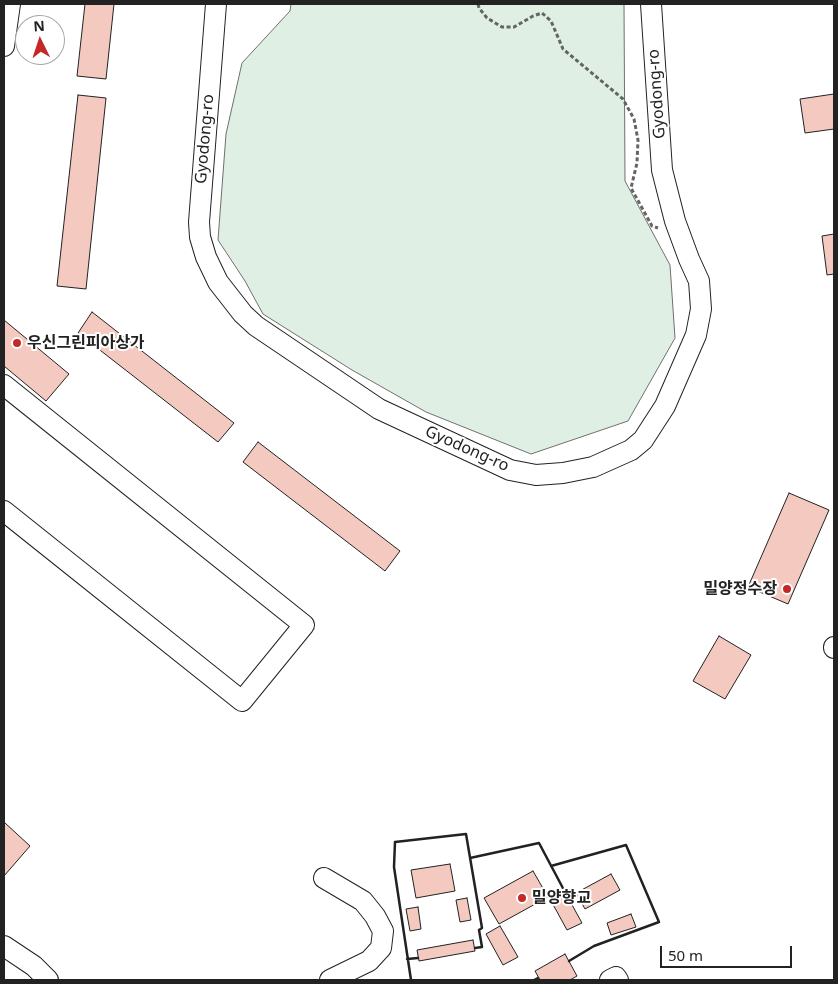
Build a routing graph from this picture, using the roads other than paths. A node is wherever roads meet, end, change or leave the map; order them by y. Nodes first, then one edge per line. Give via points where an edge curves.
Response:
1 (10, 4) edge
2 (216, 4) edge
3 (651, 4) edge
4 (4, 46) edge
5 (4, 385) edge
6 (4, 511) edge
7 (324, 878) dead end
8 (4, 946) edge
9 (48, 980) edge
10 (330, 980) edge
11 (610, 980) edge
12 (618, 980) edge

1 - 4 street
2 - 3 street, Gyodong-ro via 199,222 206,257 218,282 256,326 379,408 510,470 536,475 593,467 631,450 643,440 665,406 696,335 701,309 699,281 681,237 662,170
5 - 6 street via 304,625 242,701
7 - 10 street via 364,901 383,931 381,948 369,961
8 - 9 street via 34,966
11 - 12 street via 616,977

